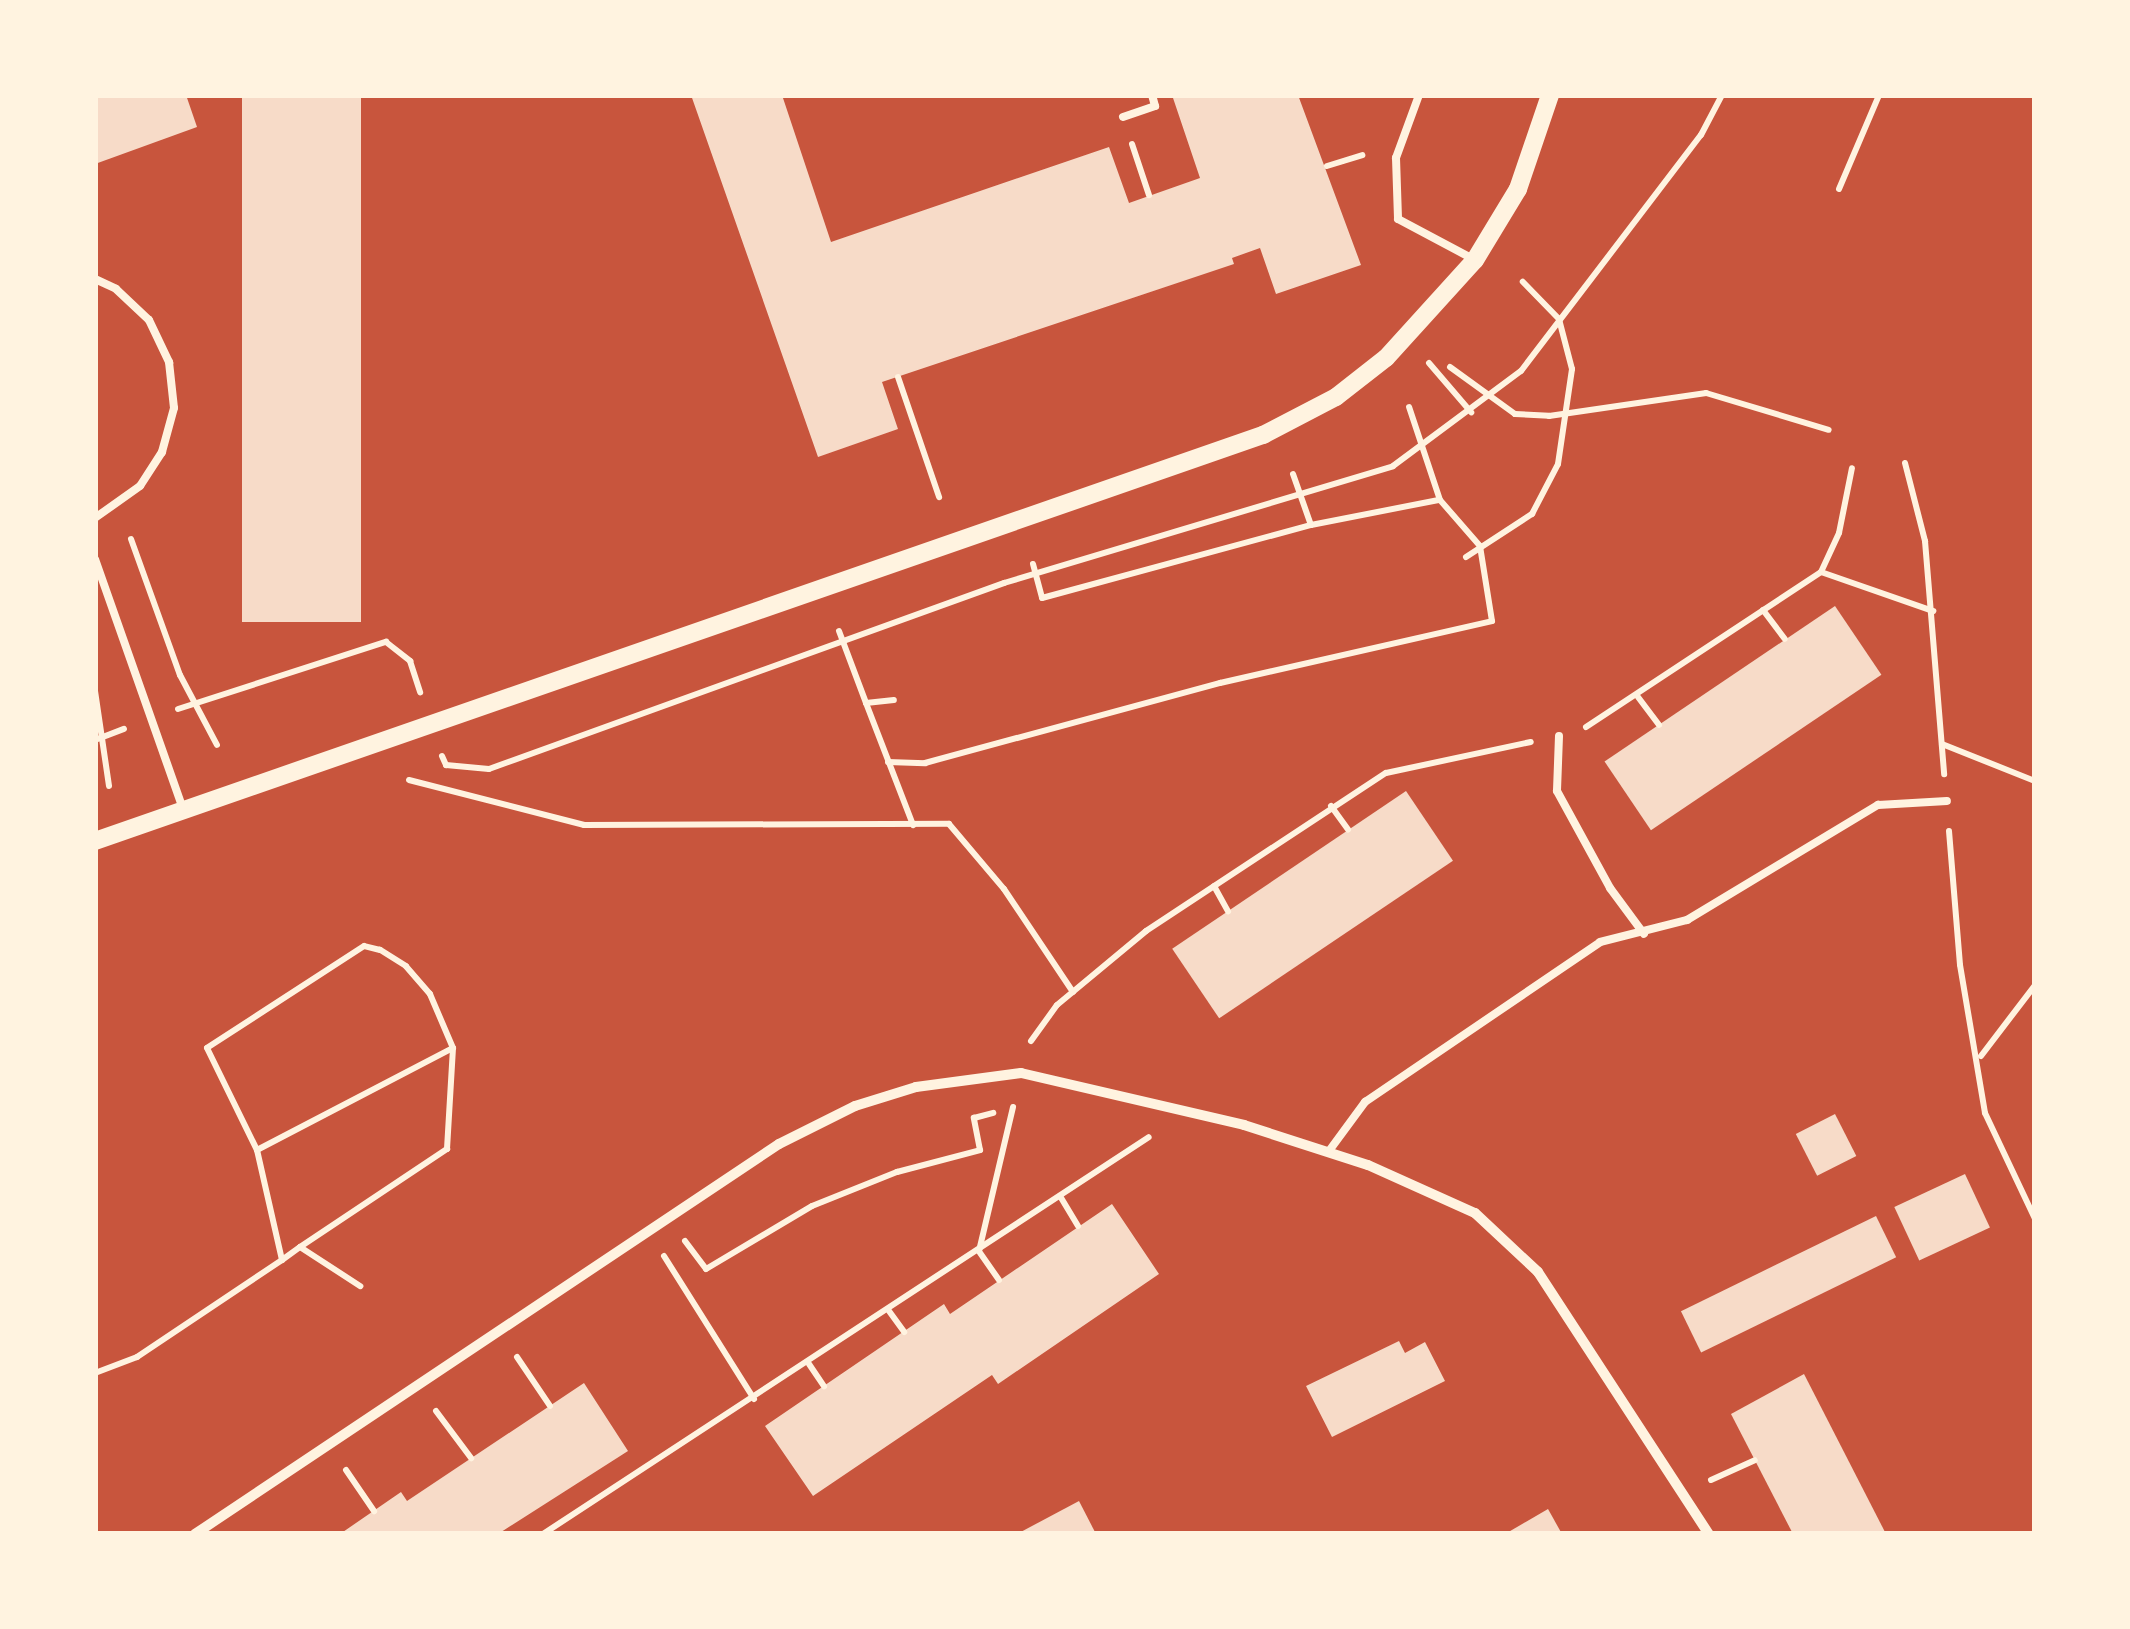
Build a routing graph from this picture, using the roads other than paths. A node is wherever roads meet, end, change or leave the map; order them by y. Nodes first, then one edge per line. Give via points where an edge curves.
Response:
1 (1152, 95) edge
2 (1418, 95) edge
3 (1550, 95) edge
4 (1122, 117) road end
5 (1476, 260) junction
6 (95, 279) edge
7 (95, 518) edge
8 (95, 558) edge
9 (1560, 736) road end
10 (1947, 802) road end
11 (184, 813) junction
12 (95, 842) edge
13 (1644, 934) junction
14 (1329, 1151) junction
15 (195, 1534) edge
16 (1709, 1534) edge

1 - 4 lane via 1156,106
2 - 5 lane via 1396,158 1398,219
3 - 5 street via 1518,189
5 - 11 street via 1386,358 1336,397 1263,435
6 - 7 lane via 116,288 148,320 169,362 174,408 162,452 140,486
8 - 11 lane
9 - 13 lane via 1557,791 1610,888
10 - 13 lane via 1878,805 1853,815 1688,920
11 - 12 street
13 - 14 lane via 1600,942 1462,1035 1365,1102
14 - 15 street via 1022,1073 916,1087 855,1106 780,1144
14 - 16 street via 1443,1196 1510,1241

